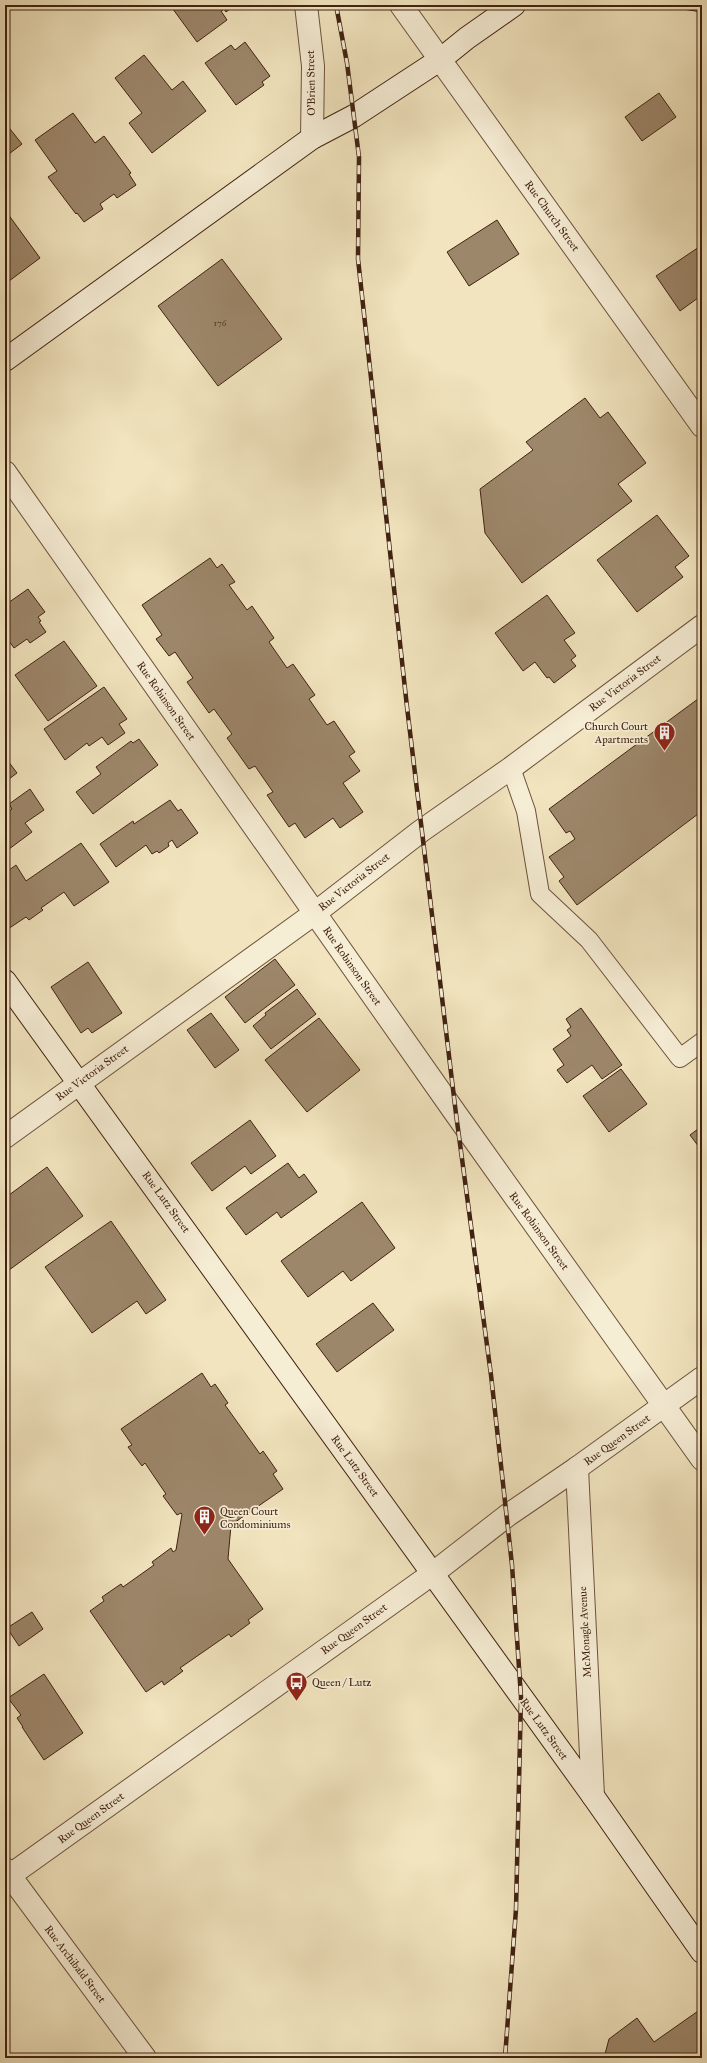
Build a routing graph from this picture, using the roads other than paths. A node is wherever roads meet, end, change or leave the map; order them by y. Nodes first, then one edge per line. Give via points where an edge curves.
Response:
1 (306, 5) edge
2 (401, 5) edge
3 (514, 5) edge
4 (441, 59) junction
5 (312, 138) junction
6 (5, 360) edge
7 (702, 426) edge
8 (5, 472) edge
9 (702, 626) edge
10 (511, 768) junction
11 (315, 913) junction
12 (5, 981) edge
13 (702, 1042) edge
14 (80, 1082) junction
15 (5, 1137) edge
16 (702, 1378) edge
17 (664, 1405) junction
18 (702, 1459) edge
19 (578, 1468) junction
20 (432, 1574) junction
21 (593, 1796) junction
22 (7, 1875) edge
23 (702, 1952) edge
24 (145, 2058) edge

1 - 5 street, O'Brien Street via 313,66
2 - 4 street, Rue Church Street
3 - 4 street
4 - 5 street via 354,116
4 - 7 street, Rue Church Street
5 - 6 street
8 - 11 street, Rue Robinson Street
9 - 10 street, Rue Victoria Street
10 - 11 street, Rue Victoria Street via 421,831
10 - 13 lane via 526,811 540,894 589,940 680,1058
11 - 14 street, Rue Victoria Street
11 - 17 street, Rue Robinson Street
12 - 14 street, Rue Lutz Street
14 - 15 street, Rue Victoria Street
14 - 20 street, Rue Lutz Street
16 - 17 street, Rue Queen Street
17 - 18 street, Rue Robinson Street
17 - 19 street, Rue Queen Street
19 - 20 street, Rue Queen Street via 508,1515
19 - 21 street, McMonagle Avenue
20 - 21 street, Rue Lutz Street
20 - 22 street, Rue Queen Street
21 - 23 street, Rue Lutz Street
22 - 24 street, Rue Archibald Street

